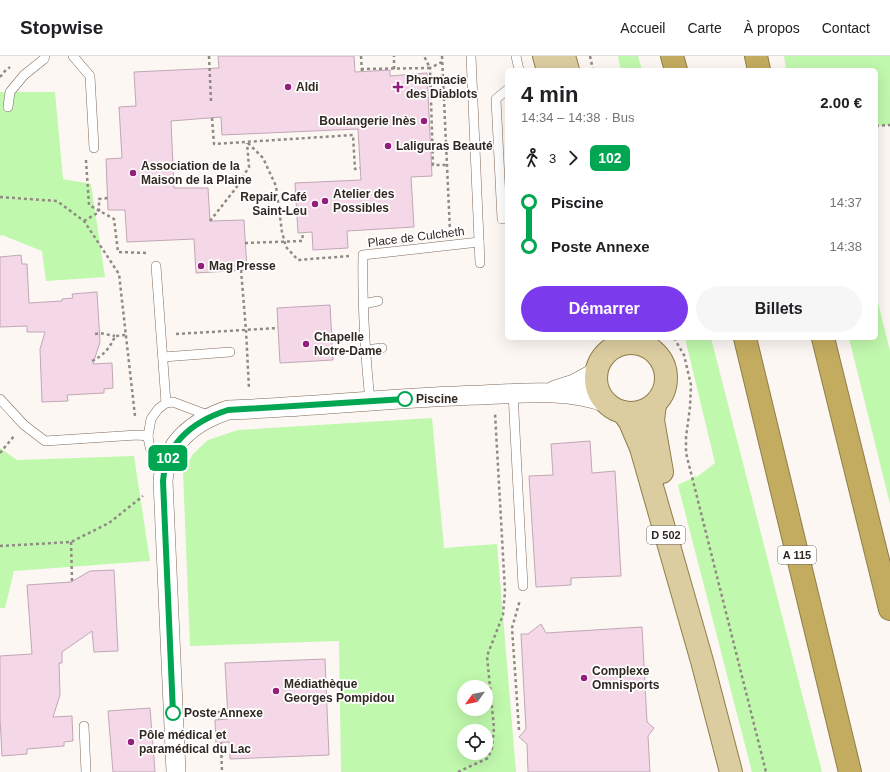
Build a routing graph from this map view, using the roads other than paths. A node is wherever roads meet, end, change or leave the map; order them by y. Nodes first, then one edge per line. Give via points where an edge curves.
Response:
1 (45, 56) edge
2 (73, 56) edge
3 (470, 56) edge
4 (516, 56) edge
5 (544, 56) edge
6 (564, 56) edge
7 (672, 56) edge
8 (756, 56) edge
9 (519, 68) edge
10 (547, 68) edge
11 (567, 68) edge
12 (675, 68) edge
13 (759, 68) edge
14 (505, 92) edge
15 (8, 107) dead end
16 (94, 143) road end
17 (505, 220) edge
18 (479, 242) junction
19 (480, 262) dead end
20 (156, 266) road end
21 (378, 301) dead end
22 (363, 304) junction
23 (745, 340) edge
24 (823, 340) edge
25 (640, 341) edge
26 (611, 343) edge
27 (382, 348) dead end
28 (365, 350) junction
29 (230, 352) dead end
30 (163, 357) junction
31 (596, 372) junction
32 (550, 392) junction
33 (513, 393) junction
34 (0, 399) edge
35 (370, 401) junction
36 (166, 403) junction
37 (655, 405) junction
38 (615, 408) junction
39 (211, 416) junction
40 (148, 436) junction
41 (164, 469) junction
42 (524, 586) road end
43 (890, 609) edge
44 (702, 661) junction
45 (84, 726) dead end
46 (86, 772) edge
47 (176, 772) edge
48 (731, 772) edge
49 (850, 772) edge

1 - 15 lane via 10,92
2 - 16 lane via 90,76
3 - 18 lane, Place de Culcheth
4 - 9 lane
5 - 10 main road
6 - 11 main road
7 - 12 highway
8 - 13 highway
14 - 17 lane via 496,99 502,219
18 - 19 lane
18 - 22 lane, Place de Culcheth via 363,255
20 - 30 lane
21 - 22 lane
22 - 28 lane, Place de Culcheth
23 - 49 highway, A 115
24 - 43 highway
25 - 26 main road
25 - 37 main road via 660,357 666,368 664,390
26 - 31 main road
27 - 28 lane
28 - 35 lane, Place de Culcheth
29 - 30 lane
30 - 36 lane
31 - 32 street via 574,384
31 - 38 main road via 599,392
32 - 33 street
32 - 38 street via 593,398
33 - 35 street
33 - 42 lane
34 - 40 lane via 24,425 46,441
35 - 39 street via 228,410
36 - 39 lane via 173,402
36 - 40 lane via 151,419
37 - 38 main road via 642,412 632,413
37 - 44 main road, D 502 via 653,420 656,446
38 - 44 main road, D 502 via 632,426 641,448
39 - 41 street via 191,428 176,444 167,458
40 - 41 lane via 149,449
41 - 47 street
44 - 48 main road, D 502
45 - 46 lane

